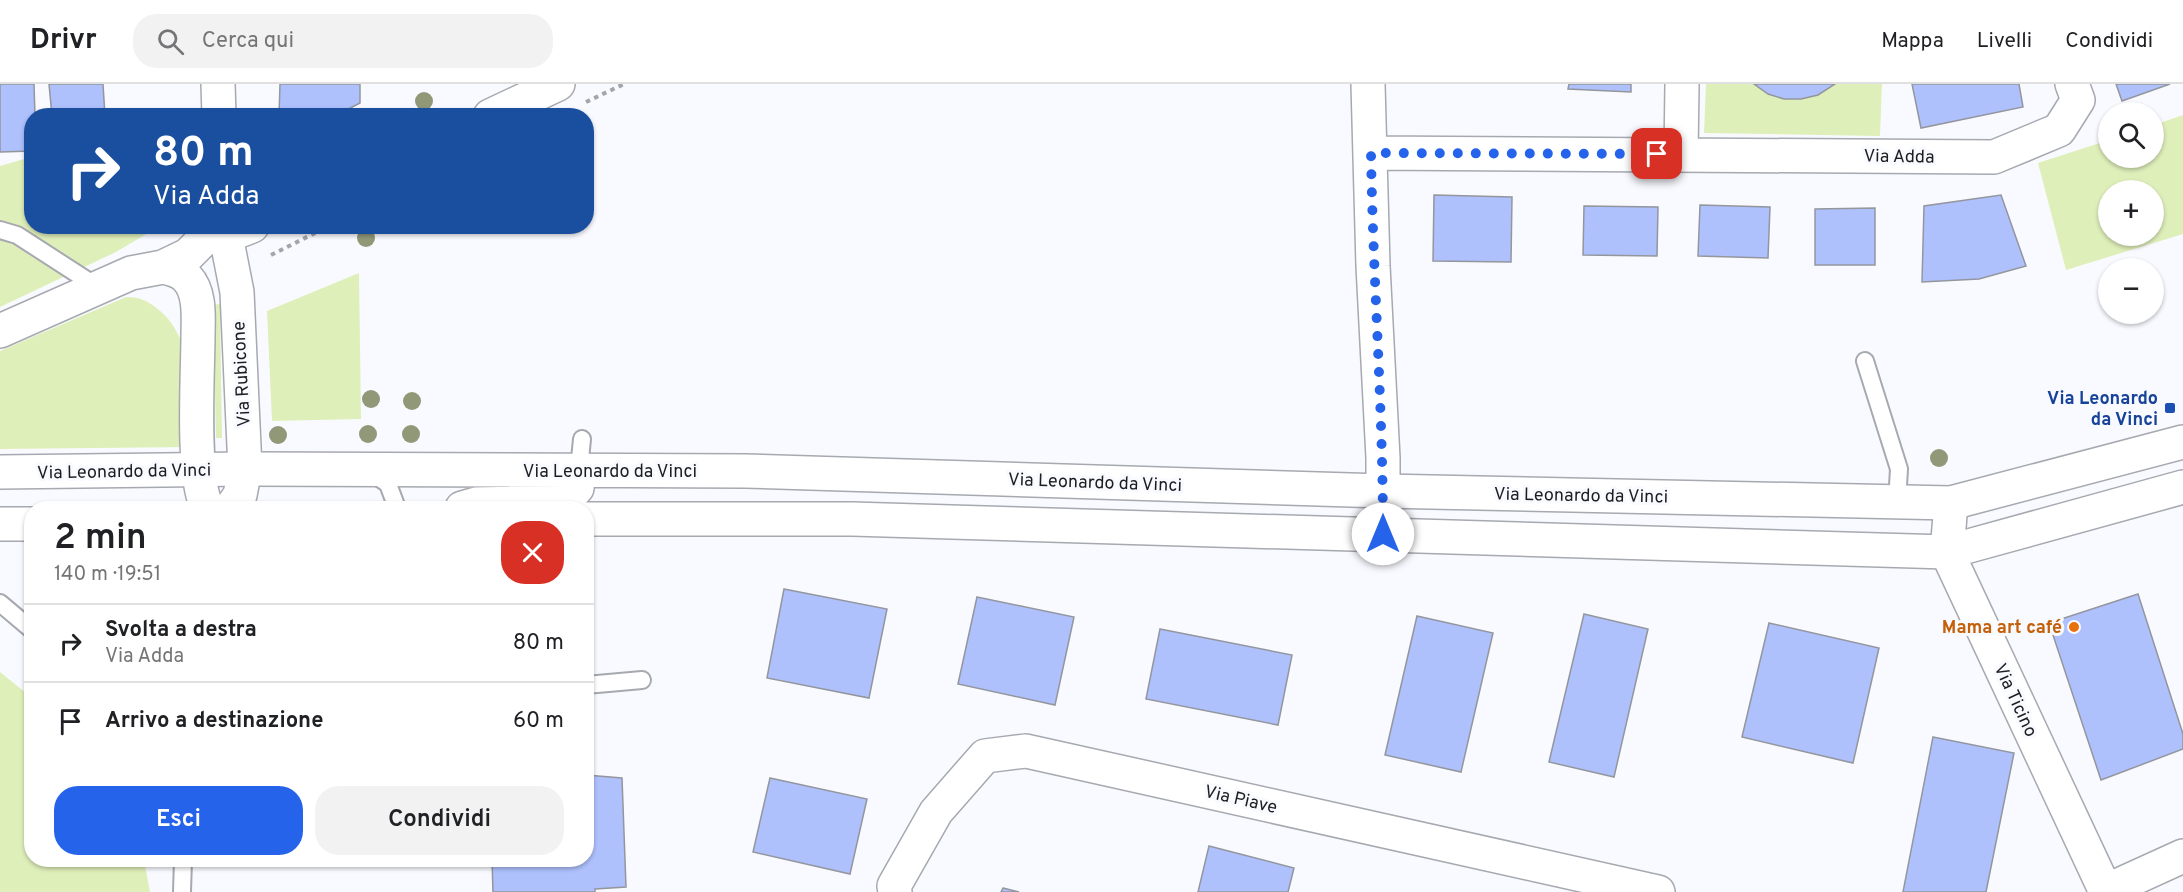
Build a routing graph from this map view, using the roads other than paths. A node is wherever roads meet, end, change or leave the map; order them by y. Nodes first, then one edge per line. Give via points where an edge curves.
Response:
1 (218, 84) edge
2 (1368, 84) edge
3 (1682, 84) edge
4 (2072, 84) edge
5 (568, 95) edge
6 (219, 108) edge
7 (520, 108) edge
8 (1371, 153) junction
9 (1681, 154) junction
10 (0, 230) edge
11 (219, 234) edge
12 (226, 234) edge
13 (229, 234) edge
14 (163, 267) junction
15 (99, 288) junction
16 (198, 310) junction
17 (0, 330) edge
18 (1865, 361) dead end
19 (2183, 442) edge
20 (580, 455) junction
21 (245, 469) junction
22 (198, 470) junction
23 (365, 470) junction
24 (0, 472) edge
25 (2183, 487) edge
26 (1383, 491) junction
27 (204, 501) edge
28 (236, 501) edge
29 (394, 501) edge
30 (564, 501) edge
31 (1897, 502) junction
32 (1951, 503) junction
33 (594, 519) edge
34 (0, 524) edge
35 (24, 524) edge
36 (1383, 534) junction
37 (1947, 552) junction
38 (0, 603) edge
39 (24, 623) edge
40 (642, 680) dead end
41 (594, 684) edge
42 (2183, 856) edge
43 (183, 867) edge
44 (2122, 889) edge
45 (182, 892) edge
46 (895, 892) edge
47 (1658, 892) edge

1 - 6 street
2 - 8 street
3 - 9 street
4 - 9 street, Via Adda via 2078,100 2059,130 1994,157
5 - 7 street
8 - 9 street, Via Adda
8 - 26 street
10 - 15 lane via 17,236
11 - 14 street
12 - 16 street
13 - 21 street, Via Rubicone via 237,292
14 - 15 street via 131,273
14 - 16 street via 188,279
15 - 17 street
16 - 22 street
18 - 31 lane via 1899,468
19 - 32 street, Via Leonardo da Vinci
20 - 23 street, Via Leonardo da Vinci
20 - 26 street, Via Leonardo da Vinci via 745,471
20 - 30 street via 577,488
21 - 22 street, Via Leonardo da Vinci
21 - 23 street, Via Leonardo da Vinci
21 - 28 street, Via Rubicone
22 - 24 street, Via Leonardo da Vinci
22 - 27 street
23 - 29 lane via 388,484
25 - 37 street
26 - 31 street, Via Leonardo da Vinci
26 - 36 street
31 - 32 street, Via Leonardo da Vinci
32 - 37 street, Via Ticino
33 - 36 street via 852,519
34 - 35 street
36 - 37 street
37 - 44 street, Via Ticino
38 - 39 lane
40 - 41 lane
42 - 44 street
43 - 45 lane
46 - 47 street, Via Piave via 894,886 936,812 985,756 1026,751

